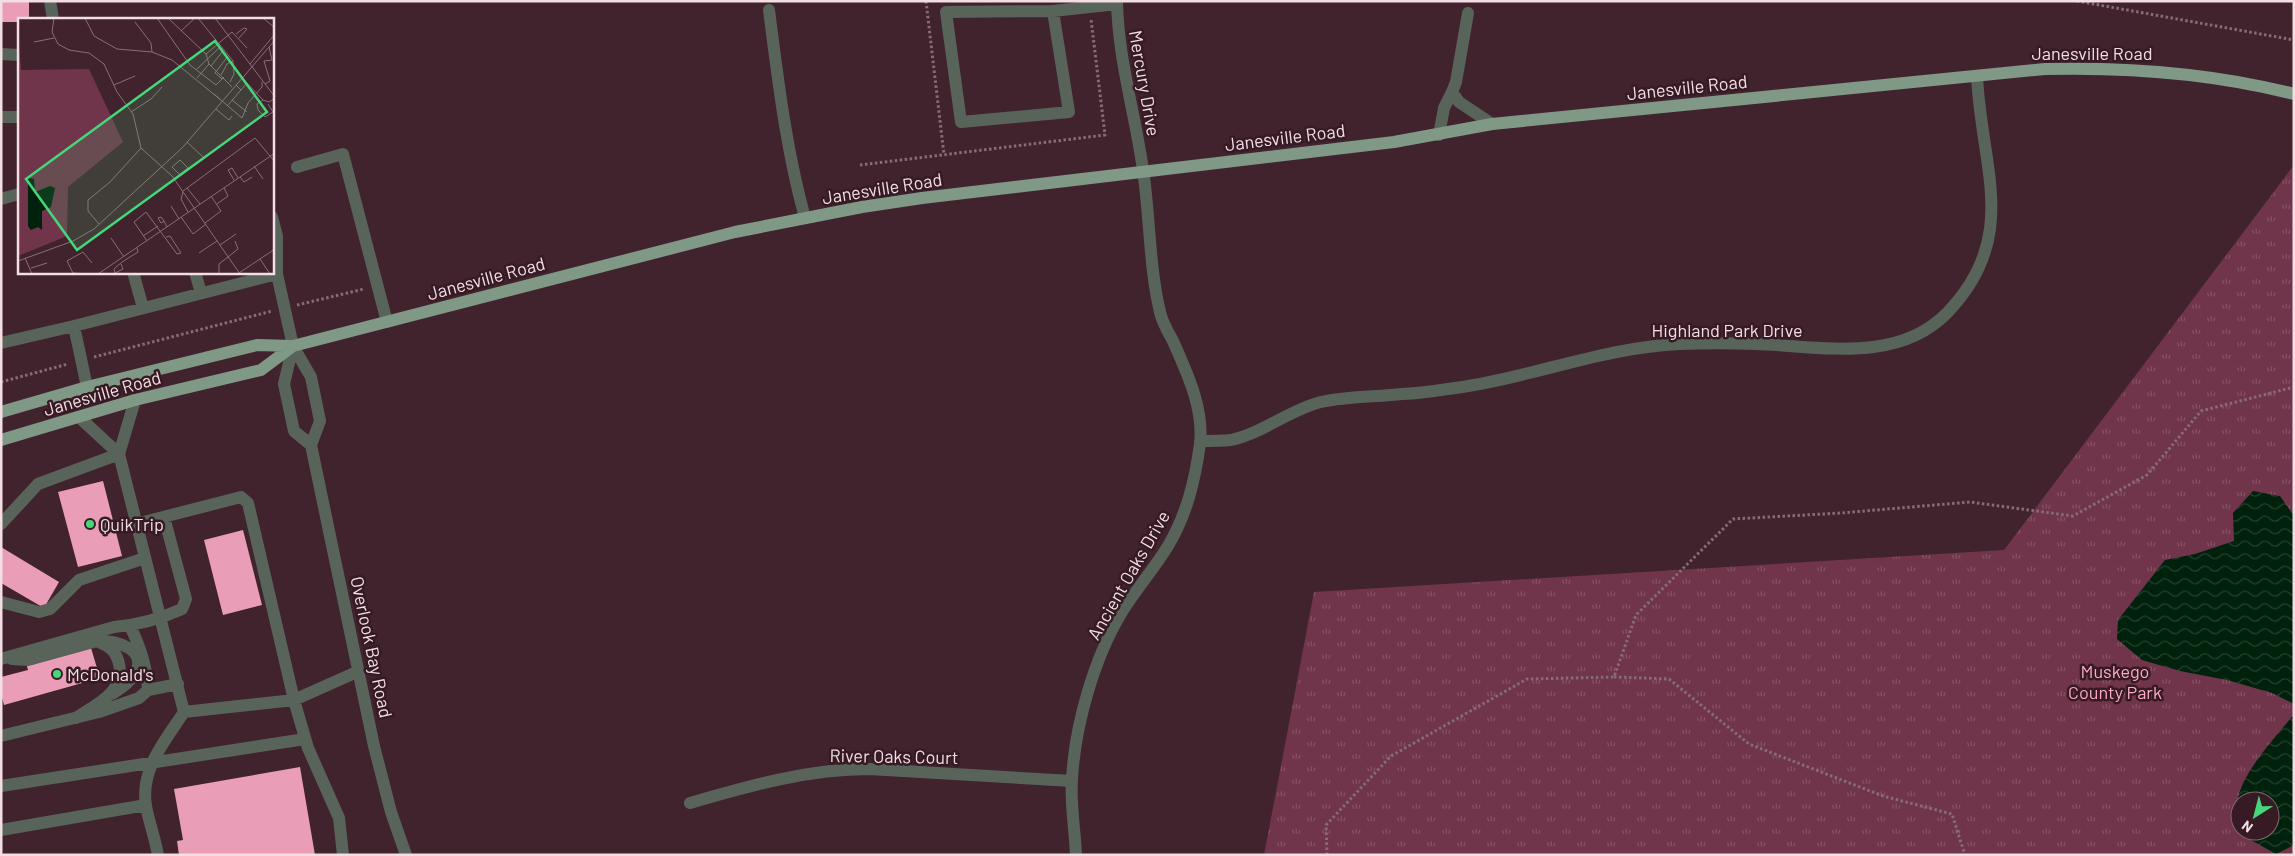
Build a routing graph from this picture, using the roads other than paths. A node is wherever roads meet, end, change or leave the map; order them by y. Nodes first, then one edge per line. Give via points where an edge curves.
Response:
1 (50, 1) edge
2 (1117, 3) edge
3 (769, 10) dead end
4 (1053, 10) junction
5 (1468, 13) dead end
6 (53, 18) edge
7 (1, 54) edge
8 (18, 55) edge
9 (1977, 76) junction
10 (1452, 92) junction
11 (2294, 94) edge
12 (1, 117) edge
13 (18, 117) edge
14 (1492, 124) junction
15 (1439, 135) junction
16 (296, 167) dead end
17 (1143, 170) junction
18 (18, 194) edge
19 (1, 199) edge
20 (805, 218) junction
21 (274, 225) edge
22 (134, 274) edge
23 (196, 274) edge
24 (277, 274) junction
25 (201, 294) junction
26 (143, 308) junction
27 (387, 322) junction
28 (74, 326) junction
29 (1, 343) edge
30 (293, 346) junction
31 (87, 387) junction
32 (135, 400) junction
33 (1, 412) edge
34 (80, 418) junction
35 (1, 440) edge
36 (1200, 441) junction
37 (311, 445) junction
38 (119, 454) junction
39 (164, 517) junction
40 (1, 524) edge
41 (136, 524) junction
42 (145, 558) junction
43 (1, 602) edge
44 (160, 618) junction
45 (130, 626) junction
46 (97, 641) junction
47 (2, 659) edge
48 (359, 672) junction
49 (178, 684) junction
50 (148, 690) junction
51 (294, 700) junction
52 (99, 702) junction
53 (184, 712) junction
54 (76, 718) junction
55 (1, 736) edge
56 (305, 738) junction
57 (150, 764) junction
58 (1072, 781) junction
59 (1, 786) edge
60 (690, 803) dead end
61 (146, 805) junction
62 (1, 830) edge
63 (158, 855) edge
64 (343, 855) edge
65 (406, 855) edge
66 (1076, 855) edge

1 - 6 street
2 - 4 street
2 - 17 street, Mercury Drive via 1118,34
3 - 20 street via 790,160
4 - 4 street via 946,12 961,122 1069,112
5 - 10 street
7 - 8 street
9 - 11 main road, Janesville Road via 2054,69 2161,70 2242,82
9 - 14 main road, Janesville Road
9 - 36 street, Highland Park Drive via 1992,210 1989,242 1980,269 1966,292 1944,316 1920,334 1865,349 1755,344 1678,344 1643,348 1570,361 1475,385 1357,396 1319,403 1232,440
10 - 14 street via 1459,102
10 - 15 street via 1444,108
12 - 13 street
14 - 15 main road, Janesville Road
15 - 17 main road, Janesville Road
16 - 27 street via 343,154
17 - 20 main road, Janesville Road via 922,198
17 - 36 street, Ancient Oaks Drive via 1160,314 1190,380 1198,407
18 - 19 street
20 - 27 main road, Janesville Road via 735,232
21 - 24 street
22 - 26 street
23 - 25 street
24 - 25 street
24 - 30 street
25 - 26 street
26 - 28 street
27 - 30 main road, Janesville Road
28 - 29 street
28 - 31 street
30 - 31 main road, Janesville Road via 257,345
30 - 32 main road, Janesville Road via 261,370
30 - 37 street via 311,377 320,421
30 - 37 street via 284,384 294,430
31 - 33 main road, Janesville Road
32 - 34 main road, Janesville Road
32 - 38 street
34 - 35 main road, Janesville Road
34 - 38 street
36 - 58 street, Ancient Oaks Drive via 1191,494 1180,524 1122,613 1097,665 1074,754
37 - 48 street, Overlook Bay Road
38 - 40 street via 38,484
38 - 41 street
39 - 41 street
39 - 44 street via 186,600 182,609
39 - 51 street via 241,497 248,503
41 - 42 street
42 - 43 street via 79,580 50,609 39,612
42 - 44 street
44 - 45 street
44 - 49 street
45 - 47 street via 114,627
45 - 50 street via 147,675
46 - 47 street via 28,660
46 - 52 street via 111,648 120,671 116,685
46 - 52 street via 122,643 133,650 138,661 136,672 125,686
48 - 51 street
48 - 65 street, Overlook Bay Road via 374,746
49 - 50 street
49 - 53 street
50 - 54 street via 139,698
51 - 53 street
51 - 56 street
52 - 54 street
53 - 57 street
54 - 55 street
56 - 57 street
56 - 64 street via 339,818
57 - 59 street
57 - 61 street via 145,785
58 - 60 street, River Oaks Court via 838,769 757,784
58 - 66 street, Ancient Oaks Drive
61 - 62 street
61 - 63 street

